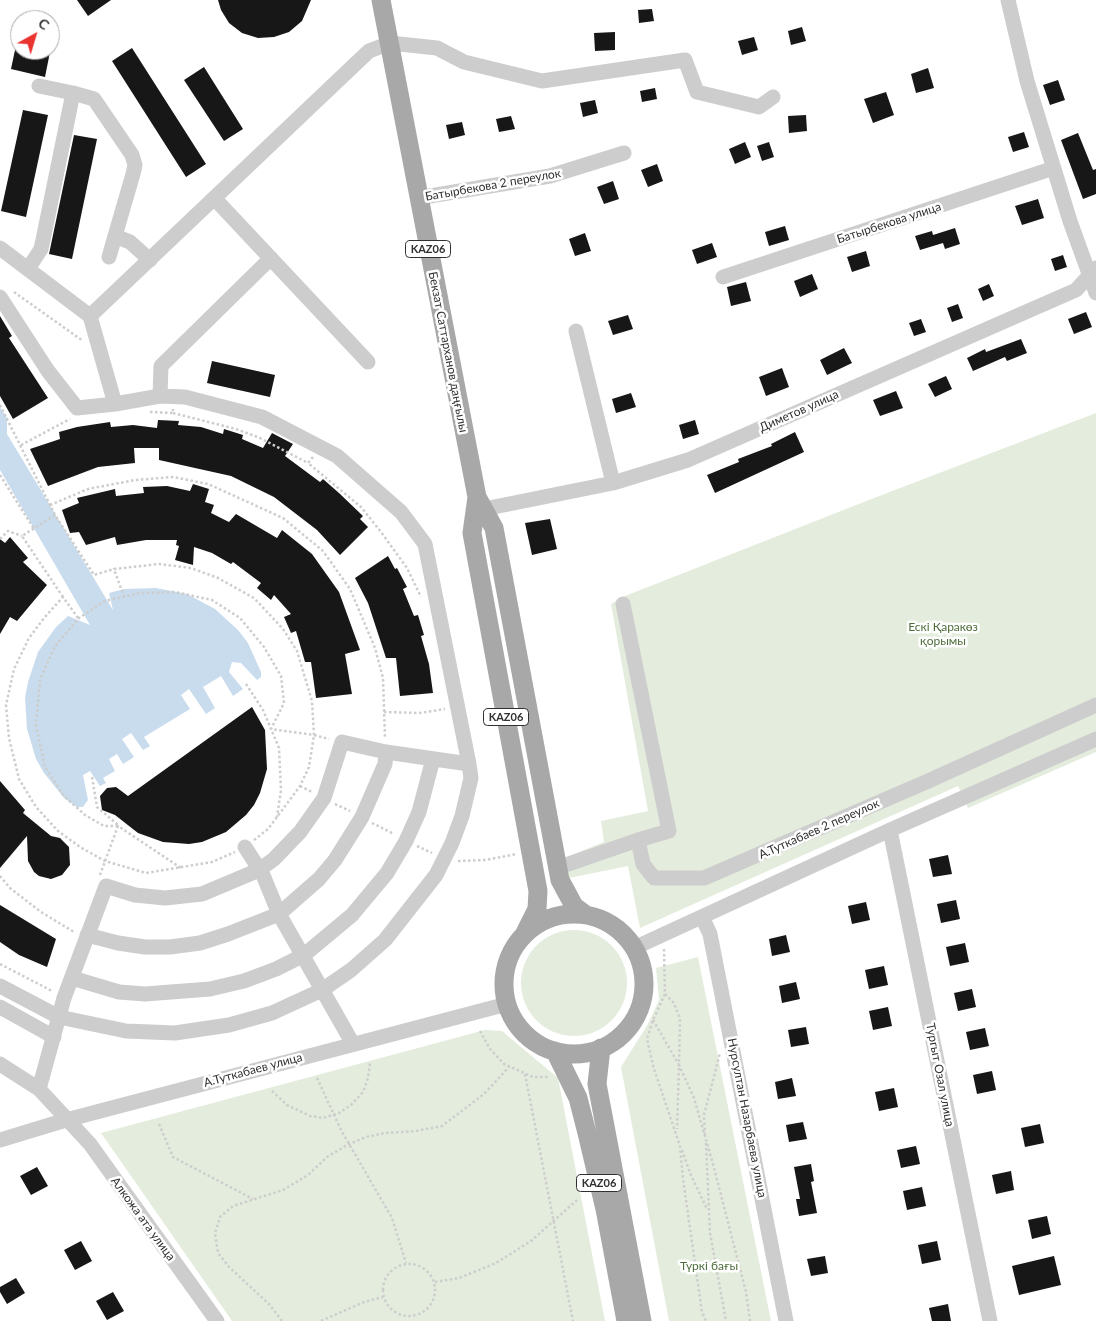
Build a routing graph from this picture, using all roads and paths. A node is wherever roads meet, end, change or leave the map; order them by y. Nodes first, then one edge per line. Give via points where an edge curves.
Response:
1 (381, 0) edge
2 (1008, 0) edge
3 (390, 43) junction
4 (39, 86) dead end
5 (73, 93) junction
6 (773, 97) dead end
7 (624, 153) dead end
8 (1054, 168) junction
9 (418, 198) junction
10 (215, 199) junction
11 (115, 236) junction
12 (0, 248) edge
13 (109, 257) dead end
14 (270, 258) junction
15 (150, 260) junction
16 (28, 269) junction
17 (1092, 272) edge
18 (723, 277) dead end
19 (4, 292) edge
20 (1096, 293) edge
21 (90, 316) junction
22 (576, 330) dead end
23 (100, 352) junction
24 (368, 362) dead end
25 (160, 396) junction
26 (115, 404) junction
27 (0, 405) edge
28 (173, 414) dead end
29 (321, 447) junction
30 (308, 463) junction
31 (0, 475) edge
32 (613, 483) junction
33 (480, 503) junction
34 (50, 505) junction
35 (55, 515) junction
36 (34, 529) junction
37 (22, 536) junction
38 (0, 539) edge
39 (114, 569) junction
40 (63, 597) junction
41 (124, 597) junction
42 (423, 603) dead end
43 (623, 604) dead end
44 (79, 618) junction
45 (246, 684) dead end
46 (1096, 704) edge
47 (448, 708) dead end
48 (384, 712) junction
49 (271, 729) junction
50 (314, 736) junction
51 (1096, 739) edge
52 (342, 742) junction
53 (386, 752) junction
54 (433, 759) junction
55 (469, 764) junction
56 (92, 777) dead end
57 (300, 786) junction
58 (324, 798) junction
59 (362, 817) junction
60 (277, 819) junction
61 (890, 830) junction
62 (638, 840) junction
63 (406, 841) junction
64 (245, 847) junction
65 (530, 851) junction
66 (444, 858) junction
67 (557, 868) junction
68 (259, 870) junction
69 (0, 876) edge
70 (278, 914) junction
71 (586, 915) junction
72 (702, 918) junction
73 (82, 934) junction
74 (524, 935) junction
75 (664, 935) junction
76 (634, 948) junction
77 (304, 955) junction
78 (0, 964) edge
79 (72, 978) junction
80 (0, 986) edge
81 (322, 990) junction
82 (665, 994) junction
83 (64, 998) junction
84 (507, 1004) junction
85 (0, 1007) edge
86 (59, 1017) junction
87 (653, 1020) junction
88 (480, 1031) dead end
89 (54, 1037) junction
90 (731, 1038) junction
91 (353, 1044) junction
92 (601, 1048) junction
93 (555, 1051) junction
94 (370, 1063) dead end
95 (0, 1064) edge
96 (679, 1065) junction
97 (509, 1067) junction
98 (525, 1074) junction
99 (549, 1077) dead end
100 (317, 1078) dead end
101 (39, 1089) junction
102 (272, 1091) dead end
103 (334, 1115) junction
104 (66, 1120) junction
105 (159, 1124) dead end
106 (676, 1132) junction
107 (0, 1140) edge
108 (706, 1140) junction
109 (349, 1144) junction
110 (680, 1146) junction
111 (253, 1199) junction
112 (577, 1200) dead end
113 (709, 1212) junction
114 (554, 1223) junction
115 (406, 1263) junction
116 (434, 1282) junction
117 (383, 1297) junction
118 (416, 1315) junction
119 (216, 1321) edge
120 (282, 1321) edge
121 (321, 1321) edge
122 (418, 1321) edge
123 (573, 1321) edge
124 (626, 1321) edge
125 (642, 1321) edge
126 (706, 1321) edge
127 (726, 1321) edge
128 (750, 1321) edge
129 (786, 1321) edge
130 (990, 1321) edge

1 - 3 main road, Бекзат Саттарханов даңғылы / KАZ06
2 - 8 street via 1027,82
3 - 6 street via 437,48 464,62 542,81 685,60 697,92 759,108
3 - 9 main road, Бекзат Саттарханов даңғылы / KАZ06
3 - 10 street via 369,51
4 - 5 street
5 - 11 street via 94,99 132,155 135,165
5 - 16 street via 41,249
7 - 9 street, Батырбекова 2 переулок via 550,176
8 - 17 street
8 - 18 street, Батырбекова улица
9 - 33 main road, Бекзат Саттарханов даңғылы / KАZ06
10 - 14 street
10 - 15 street
11 - 13 street
11 - 15 street via 130,242
12 - 16 street
14 - 24 street
14 - 25 street via 161,366
15 - 21 street
16 - 21 street
17 - 20 street
17 - 32 street, Диметов улица via 1076,290 688,460
19 - 23 path via 83,341 85,354
19 - 26 street via 48,371 77,408
21 - 23 street
22 - 32 street
23 - 26 street
25 - 26 street
25 - 29 street via 185,398 262,417
27 - 34 path
28 - 30 path via 236,429
29 - 30 path
29 - 55 street via 337,456 401,512 425,544
30 - 42 path via 361,507 407,568
31 - 36 path
32 - 33 street, Диметов улица
33 - 65 main road, Бекзат Саттарханов даңғылы / KАZ06 via 472,533
33 - 67 main road, Бекзат Саттарханов даңғылы / KАZ06 via 494,528
34 - 35 path
34 - 48 path via 88,489 173,477 208,484 283,518 323,551 350,588 375,648 383,678
35 - 36 path
35 - 39 path via 94,575
36 - 37 path
37 - 38 path via 8,531
37 - 40 path
39 - 41 path
39 - 50 path via 159,564 191,568 218,578 254,598 283,629 297,651 312,701
40 - 44 path
40 - 64 path via 29,638 14,669 6,705 18,779 36,807 58,831 80,847 114,864 146,873 212,862
41 - 44 path via 105,601
41 - 49 path via 175,592 212,600 240,618 264,647 280,676 284,704
43 - 62 street via 669,832
44 - 56 path via 55,646 40,680 36,726 45,767 64,796 85,815 104,826 118,826 97,807
45 - 49 path
46 - 62 street, А.Туткабаев 2 переулок via 891,798 704,878 654,878 643,864
47 - 48 path via 420,713
48 - 53 path
49 - 50 path
49 - 60 path via 279,748 281,790
50 - 52 path
50 - 57 path via 309,767
51 - 61 street
52 - 53 street
52 - 58 street
53 - 54 street
53 - 59 street via 385,764
54 - 55 street
54 - 63 street via 419,812
55 - 66 street via 471,778 462,816
57 - 58 path
57 - 60 path
58 - 59 path
58 - 68 street via 300,832
59 - 63 path
59 - 70 street via 319,879
60 - 64 path
61 - 72 street
61 - 130 street, Тургыт Озал улица
62 - 67 street
63 - 66 path
63 - 77 street via 387,872 352,915
64 - 68 street
65 - 66 path via 485,860 449,861
65 - 74 main road, Бекзат Саттарханов даңғылы / KАZ06 via 538,891 537,909
66 - 81 street via 422,895 385,940
67 - 71 main road, Бекзат Саттарханов даңғылы / KАZ06 via 566,896
68 - 70 street
68 - 73 street via 202,894 165,898 135,895 106,886
69 - 73 path via 41,912
70 - 73 street via 200,943 145,947
70 - 77 street
71 - 74 main road, KАZ06 via 551,918
71 - 76 main road, KАZ06 via 609,923
72 - 75 street
72 - 90 street, Нурсултан Назарбаева улица via 710,934
73 - 79 street
74 - 84 main road, KАZ06 via 508,962 504,983
75 - 76 street
75 - 82 path
76 - 92 main road, KАZ06 via 642,970 640,1006 621,1036
77 - 79 street via 244,981 210,989 145,994 119,992
77 - 81 street
78 - 83 path
79 - 83 street
80 - 86 street
81 - 86 street via 272,1013 229,1025 175,1033 126,1031
81 - 91 street
82 - 87 path
82 - 96 path via 674,1003 680,1019
83 - 86 street
84 - 91 street, А.Туткабаев улица
84 - 93 main road, KАZ06 via 525,1033
85 - 89 street
86 - 89 street
87 - 96 path
87 - 106 path via 648,1039 654,1069
88 - 97 path via 490,1049
89 - 101 street
90 - 108 path via 719,1054 710,1085 704,1115
90 - 129 street, Нурсултан Назарбаева улица
91 - 104 street, А.Туткабаев улица
92 - 93 main road, KАZ06 via 578,1053
92 - 125 main road, KАZ06 via 597,1084
93 - 124 main road, KАZ06 via 578,1098 605,1209
94 - 103 path via 363,1092 351,1105
95 - 101 street, Алкожа ата улица
96 - 106 path
96 - 108 path via 694,1098
97 - 98 path
97 - 109 path via 484,1094 442,1126 416,1132 385,1133
98 - 99 path
98 - 114 path
100 - 103 path
101 - 104 street, Алкожа ата улица
102 - 103 path via 299,1113 323,1118
103 - 109 path
104 - 107 street, А.Туткабаев улица
104 - 119 street, Алкожа ата улица via 90,1144
105 - 111 path via 173,1157
106 - 110 path
108 - 113 path
108 - 128 path via 736,1249
109 - 111 path via 283,1190
109 - 115 path via 392,1218
110 - 113 path
110 - 126 path
111 - 120 path via 233,1206 220,1217 215,1233 218,1253
112 - 114 path
113 - 127 path
114 - 116 path via 496,1263 458,1278
114 - 123 path
115 - 116 path via 424,1268
115 - 117 path via 390,1271 385,1279
116 - 118 path via 434,1299 424,1312
117 - 118 path via 392,1311 400,1315
117 - 121 path
118 - 122 path

